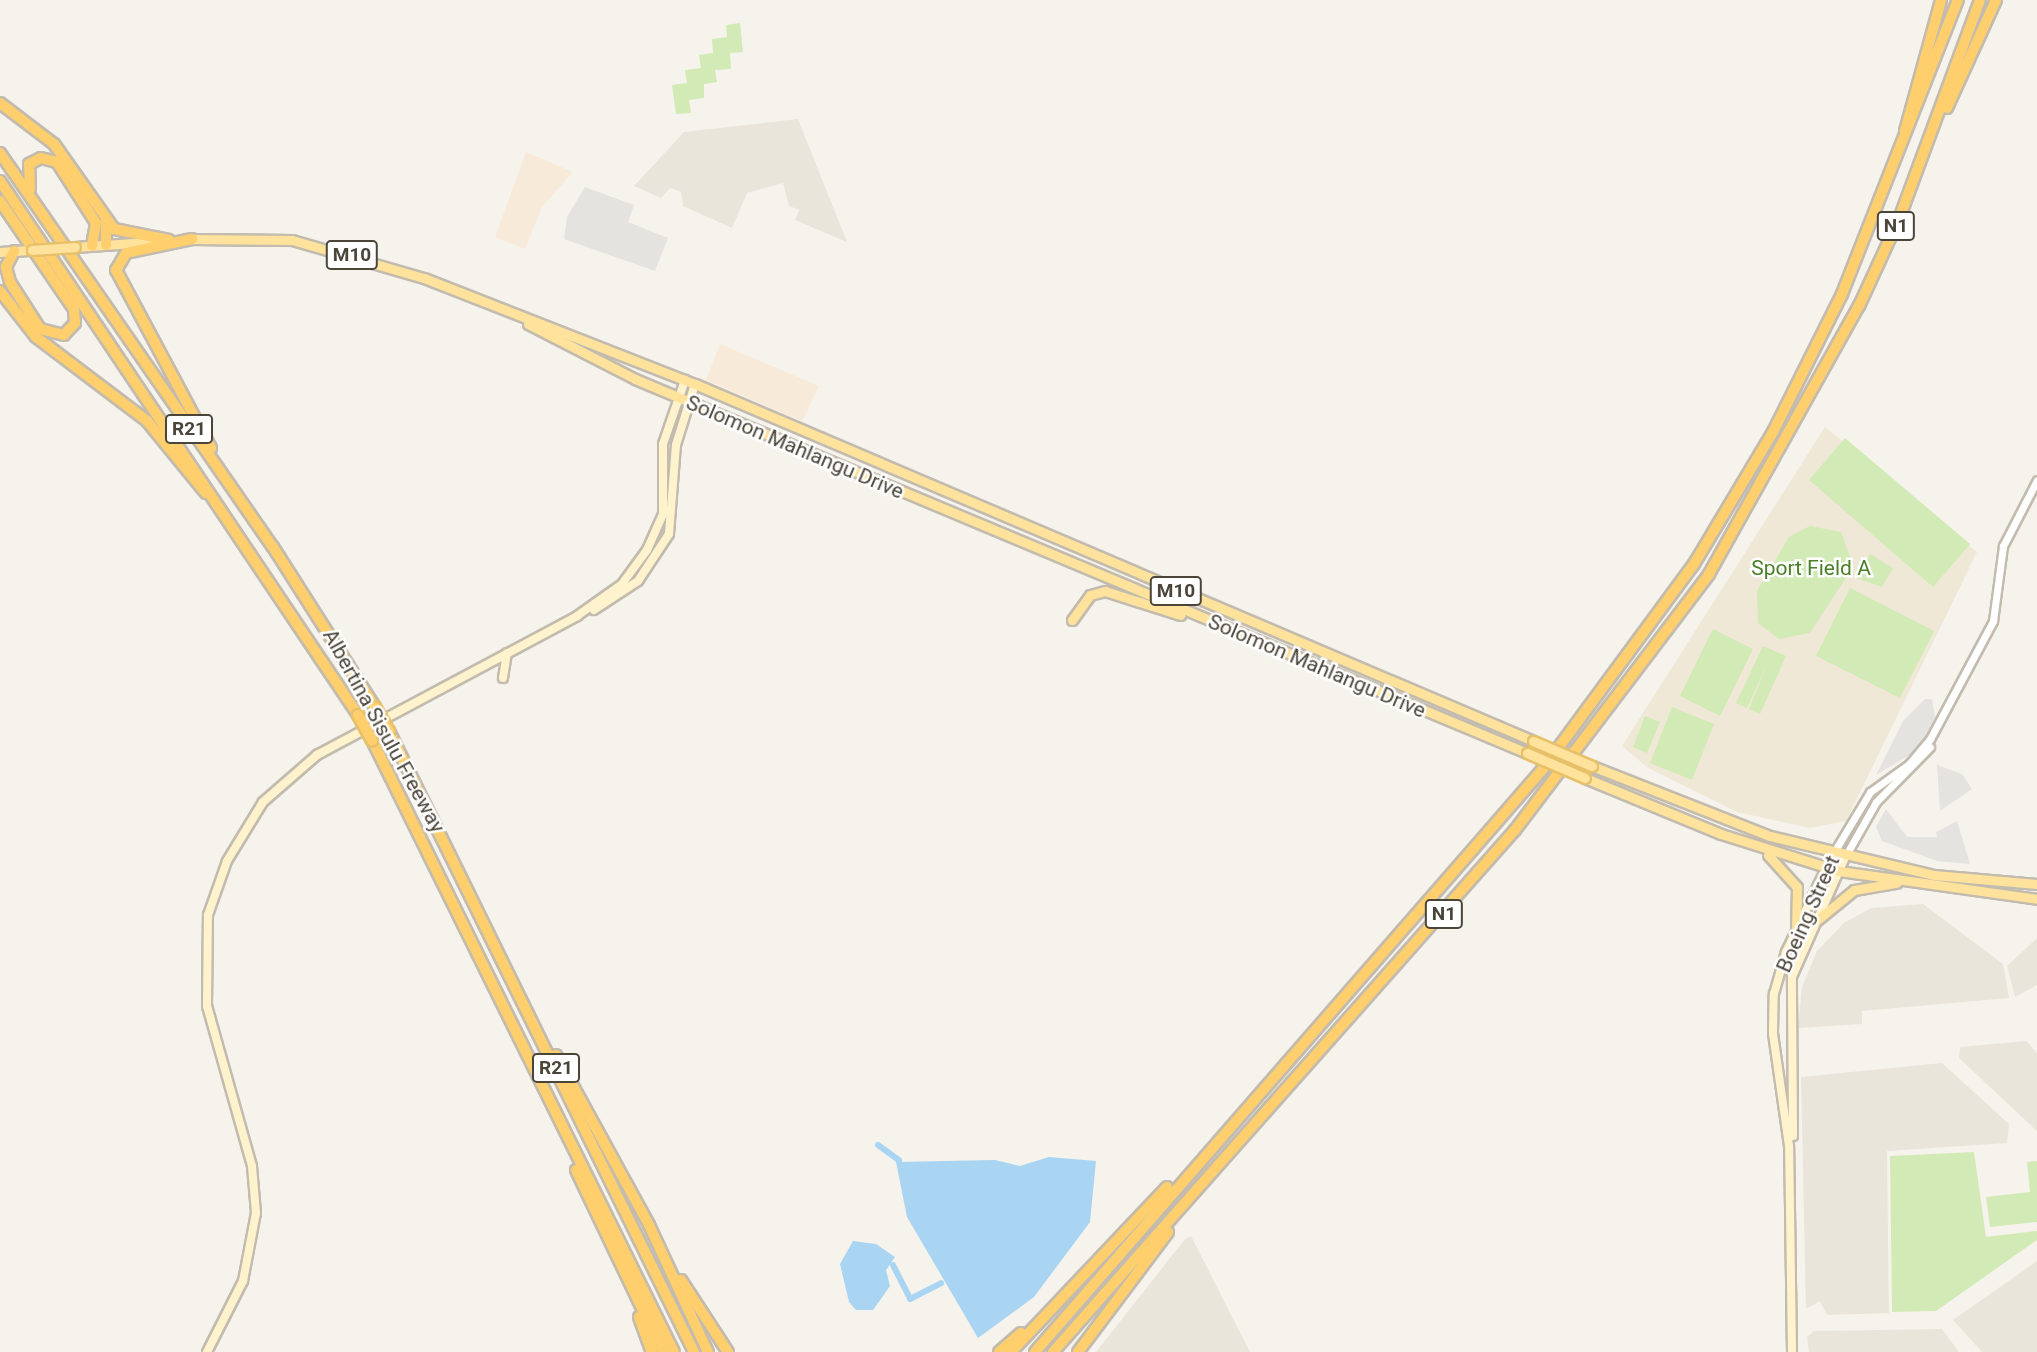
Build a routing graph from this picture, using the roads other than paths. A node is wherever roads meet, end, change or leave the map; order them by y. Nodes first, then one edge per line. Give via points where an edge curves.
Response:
1 (1941, 0) edge
2 (1958, 0) edge
3 (1980, 0) edge
4 (1996, 0) edge
5 (0, 103) edge
6 (1934, 132) junction
7 (0, 153) edge
8 (1892, 178) junction
9 (0, 181) edge
10 (0, 201) edge
11 (106, 220) junction
12 (191, 239) junction
13 (169, 240) junction
14 (106, 245) junction
15 (90, 246) junction
16 (14, 251) junction
17 (0, 252) edge
18 (2, 293) edge
19 (505, 311) junction
20 (685, 380) junction
21 (695, 384) junction
22 (158, 385) junction
23 (676, 397) junction
24 (689, 402) junction
25 (2037, 480) edge
26 (273, 547) junction
27 (256, 556) junction
28 (578, 616) junction
29 (1072, 620) dead end
30 (1264, 644) junction
31 (1978, 650) junction
32 (507, 653) junction
33 (503, 678) dead end
34 (1721, 834) junction
35 (1834, 852) junction
36 (1846, 855) junction
37 (1826, 868) junction
38 (1839, 871) junction
39 (1901, 881) junction
40 (2037, 884) edge
41 (2037, 899) edge
42 (1816, 920) junction
43 (1796, 931) junction
44 (492, 934) junction
45 (472, 940) junction
46 (1270, 1081) junction
47 (1202, 1185) junction
48 (649, 1225) junction
49 (611, 1248) junction
50 (1051, 1307) junction
51 (206, 1352) edge
52 (652, 1352) edge
53 (663, 1352) edge
54 (674, 1352) edge
55 (694, 1352) edge
56 (708, 1352) edge
57 (728, 1352) edge
58 (999, 1352) edge
59 (1011, 1352) edge
60 (1035, 1352) edge
61 (1052, 1352) edge
62 (1076, 1352) edge
63 (1794, 1352) edge

1 - 8 highway
2 - 8 highway, N1
3 - 6 highway, N1
4 - 6 highway
5 - 11 highway via 63,154
6 - 47 highway, N1 via 1824,375 1709,573 1551,787
7 - 22 highway, Albertina Sisulu Freeway / R21
8 - 46 highway, N1 via 1773,432 1694,564 1542,770
9 - 27 highway, Albertina Sisulu Freeway / R21
10 - 16 highway via 74,309 68,333 49,335 35,322 6,272
11 - 13 highway via 127,236
11 - 14 highway
12 - 13 main road, Solomon Mahlangu Drive / M10
12 - 19 main road, Solomon Mahlangu Drive / M10 via 314,244
12 - 26 highway via 127,253 118,276 189,414
13 - 14 main road, Solomon Mahlangu Drive / M10
14 - 15 main road, Solomon Mahlangu Drive / M10
15 - 16 main road, Solomon Mahlangu Drive / M10, bridge
15 - 22 highway via 96,223 61,166 33,160 25,175 32,193
16 - 17 main road, Solomon Mahlangu Drive / M10
18 - 27 highway via 36,337 105,384 156,430
19 - 20 main road, Solomon Mahlangu Drive / M10
19 - 23 main road, Solomon Mahlangu Drive / M10
20 - 21 main road, Solomon Mahlangu Drive / M10
20 - 23 main road
21 - 24 main road
21 - 35 main road, Solomon Mahlangu Drive / M10, bridge via 1732,824
22 - 26 highway, Albertina Sisulu Freeway / R21
23 - 24 main road, Solomon Mahlangu Drive / M10
23 - 28 main road via 663,444 665,503 657,528 621,584
24 - 28 main road via 676,445 674,516 660,552 627,590
24 - 30 main road, Solomon Mahlangu Drive / M10
25 - 31 street, Boeing Street via 2003,546 1995,615
26 - 44 highway, Albertina Sisulu Freeway / R21, bridge via 375,706
27 - 45 highway, Albertina Sisulu Freeway / R21, bridge via 358,715
28 - 32 main road
29 - 30 main road via 1090,595 1105,591
30 - 34 main road, Solomon Mahlangu Drive / M10, bridge
31 - 35 street, Boeing Street via 1924,749 1870,792
31 - 36 street, Boeing Street via 1925,756 1875,802
32 - 33 main road
32 - 51 main road via 317,755 263,802 242,831 215,888 205,974 211,1026 245,1143 250,1235 223,1323
34 - 37 main road, Solomon Mahlangu Drive
34 - 43 main road via 1774,858 1790,874 1800,900
35 - 36 main road, Solomon Mahlangu Drive
35 - 37 main road, Boeing Street
36 - 38 main road, Boeing Street
36 - 40 main road, Solomon Mahlangu Drive via 1934,875
37 - 38 main road, Solomon Mahlangu Drive
37 - 43 main road, Boeing Street
38 - 39 main road, Solomon Mahlangu Drive
38 - 42 main road, Boeing Street
39 - 41 main road, Solomon Mahlangu Drive
39 - 42 main road via 1854,890
42 - 63 main road, Boeing Street via 1796,961 1788,1003
43 - 63 main road, Boeing Street via 1774,994 1773,1033 1789,1146
44 - 48 highway
44 - 55 highway, Albertina Sisulu Freeway / R21
45 - 49 highway
45 - 54 highway, Albertina Sisulu Freeway / R21
46 - 50 highway
46 - 60 highway, N1
47 - 61 highway, N1
47 - 62 highway
48 - 56 highway
48 - 57 highway
49 - 52 highway
49 - 53 highway
50 - 58 highway
50 - 59 highway

